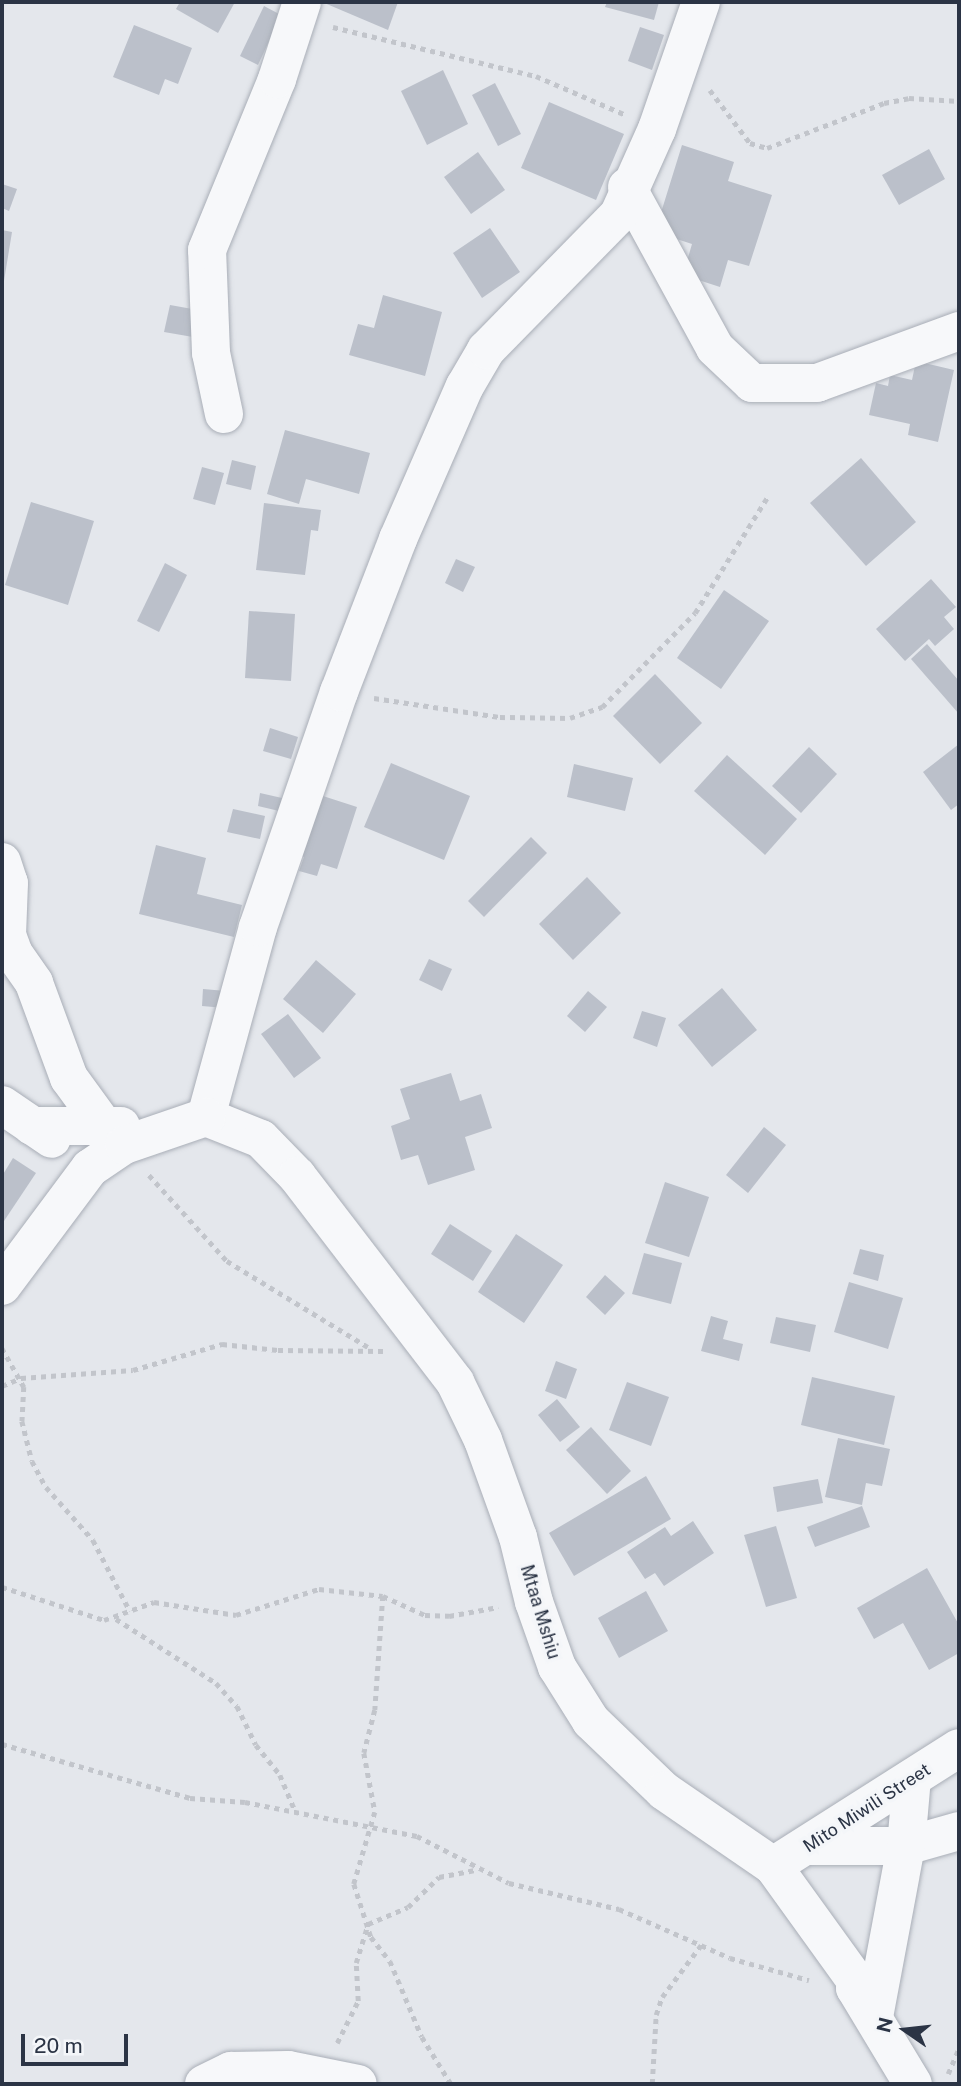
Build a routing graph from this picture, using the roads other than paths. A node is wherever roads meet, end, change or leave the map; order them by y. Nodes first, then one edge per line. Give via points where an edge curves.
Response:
1 (701, 2) edge
2 (300, 10) edge
3 (627, 187) junction
4 (959, 331) edge
5 (224, 414) dead end
6 (2, 862) edge
7 (17, 1116) edge
8 (190, 1121) junction
9 (114, 1135) junction
10 (90, 1168) junction
11 (2, 1286) edge
12 (959, 1748) edge
13 (912, 1778) junction
14 (959, 1831) edge
15 (809, 1846) junction
16 (906, 1846) junction
17 (773, 1866) junction
18 (864, 2003) junction
19 (928, 2083) edge
20 (204, 2084) edge
21 (358, 2084) edge

1 - 3 street via 657,129
2 - 5 street via 207,250 211,353
3 - 4 street via 715,348 752,383 817,383
3 - 8 street via 619,214 486,350 465,386 398,539 339,692
6 - 9 street via 9,883 7,935 14,954 34,983 69,1077
7 - 9 street
7 - 10 street
8 - 9 street
8 - 17 street, Mtaa Mshiu via 261,1139 298,1176 455,1382 483,1440 558,1667 591,1721 664,1791
9 - 10 street
10 - 11 street
12 - 13 street, Mito Miwili Street
13 - 15 street, Mito Miwili Street
13 - 16 street
14 - 16 street
15 - 16 street
15 - 17 street, Mito Miwili Street
16 - 18 street
17 - 18 street, Mtaa Mshiu via 815,1918 858,1984
18 - 19 street, Mtaa Mshiu
20 - 21 street via 231,2071 288,2070

